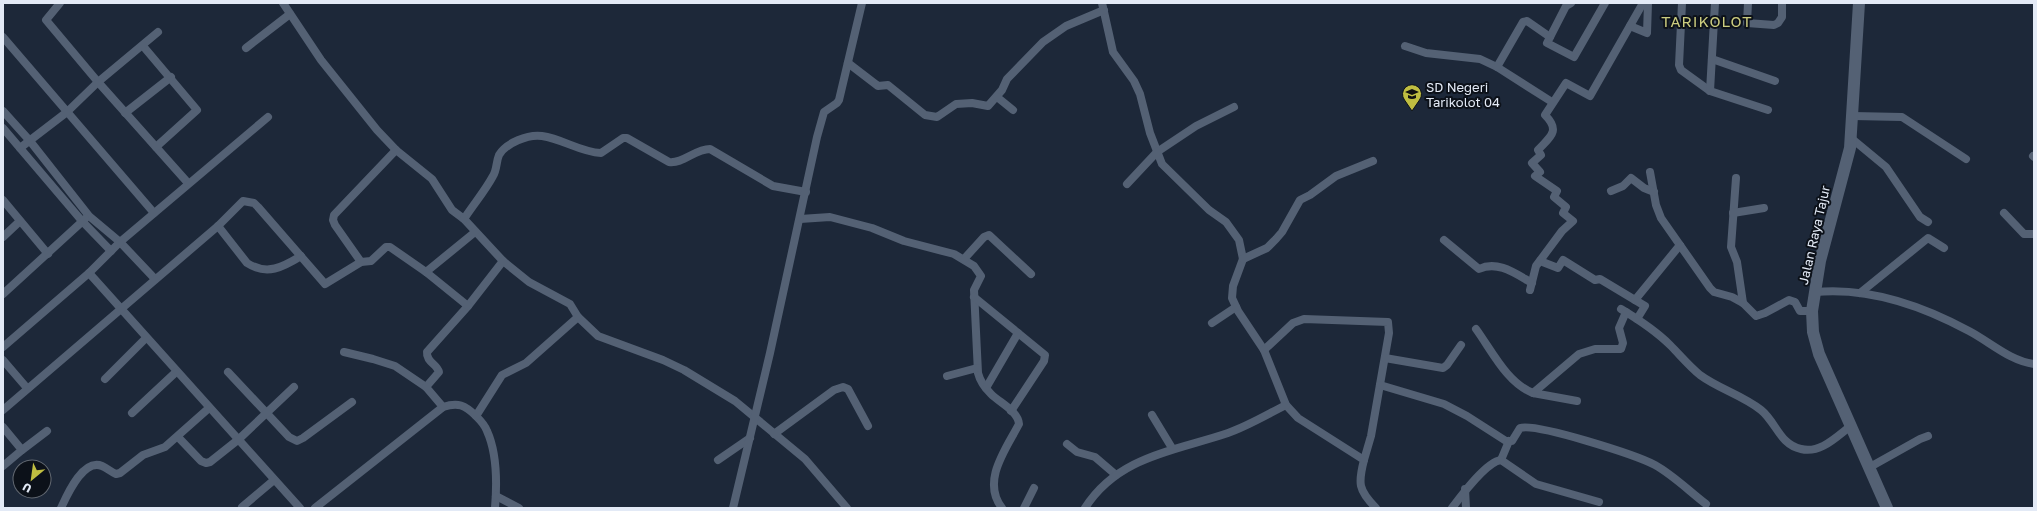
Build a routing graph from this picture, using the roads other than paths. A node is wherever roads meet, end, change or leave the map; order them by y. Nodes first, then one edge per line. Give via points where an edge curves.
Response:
1 (60, 3) edge
2 (283, 3) edge
3 (862, 3) edge
4 (1571, 3) edge
5 (1605, 3) edge
6 (1643, 3) edge
7 (1648, 3) edge
8 (1682, 3) edge
9 (1715, 3) edge
10 (1748, 3) edge
11 (1782, 3) edge
12 (1859, 3) edge
13 (1103, 7) edge
14 (290, 14) junction
15 (1630, 26) junction
16 (158, 32) dead end
17 (1550, 37) junction
18 (5, 42) edge
19 (142, 46) junction
20 (1404, 46) dead end
21 (246, 48) dead end
22 (1712, 59) junction
23 (848, 63) junction
24 (1497, 67) junction
25 (171, 77) junction
26 (1775, 81) dead end
27 (98, 82) junction
28 (1710, 91) junction
29 (997, 97) junction
30 (1552, 102) junction
31 (1234, 107) dead end
32 (1013, 110) dead end
33 (1768, 110) dead end
34 (3, 111) edge
35 (67, 112) junction
36 (125, 112) junction
37 (1853, 116) junction
38 (268, 117) dead end
39 (3, 128) edge
40 (1851, 138) junction
41 (30, 141) junction
42 (156, 147) junction
43 (20, 148) junction
44 (396, 150) junction
45 (1157, 152) junction
46 (1966, 159) dead end
47 (1373, 160) dead end
48 (1650, 172) dead end
49 (1736, 178) dead end
50 (188, 183) junction
51 (1127, 184) dead end
52 (1611, 191) dead end
53 (806, 192) junction
54 (1654, 192) junction
55 (3, 200) edge
56 (1764, 208) dead end
57 (154, 213) junction
58 (1733, 213) junction
59 (2004, 213) dead end
60 (85, 219) junction
61 (464, 219) junction
62 (800, 219) junction
63 (20, 221) junction
64 (1928, 222) dead end
65 (218, 226) junction
66 (475, 232) junction
67 (2034, 234) edge
68 (3, 237) edge
69 (1444, 240) dead end
70 (120, 242) junction
71 (1680, 245) junction
72 (1944, 248) dead end
73 (111, 251) junction
74 (48, 254) junction
75 (301, 256) junction
76 (964, 259) junction
77 (1243, 259) junction
78 (502, 261) junction
79 (1540, 261) junction
80 (361, 262) junction
81 (426, 272) junction
82 (89, 273) junction
83 (1031, 274) dead end
84 (155, 279) junction
85 (1815, 292) junction
86 (1860, 293) junction
87 (3, 294) edge
88 (974, 297) junction
89 (1635, 300) junction
90 (1743, 303) junction
91 (468, 306) junction
92 (1236, 307) junction
93 (122, 309) junction
94 (1812, 311) junction
95 (578, 317) junction
96 (1637, 319) junction
97 (1212, 323) dead end
98 (1476, 329) dead end
99 (1018, 333) junction
100 (146, 338) junction
101 (1461, 345) dead end
102 (3, 347) edge
103 (1264, 350) junction
104 (344, 352) dead end
105 (1385, 358) junction
106 (3, 360) edge
107 (2034, 364) edge
108 (977, 368) junction
109 (176, 372) junction
110 (228, 372) dead end
111 (947, 376) dead end
112 (105, 379) dead end
113 (1380, 385) junction
114 (294, 387) dead end
115 (426, 387) junction
116 (27, 388) junction
117 (986, 388) junction
118 (1532, 393) junction
119 (1577, 401) dead end
120 (352, 402) dead end
121 (1286, 405) junction
122 (443, 407) junction
123 (209, 408) junction
124 (3, 410) edge
125 (1011, 411) junction
126 (132, 413) dead end
127 (267, 413) junction
128 (1152, 415) dead end
129 (476, 416) junction
130 (755, 418) junction
131 (1852, 425) junction
132 (868, 426) dead end
133 (3, 427) edge
134 (47, 431) dead end
135 (774, 434) junction
136 (1928, 436) dead end
137 (178, 437) junction
138 (750, 438) junction
139 (239, 439) junction
140 (1509, 441) junction
141 (1067, 444) dead end
142 (1172, 448) junction
143 (22, 450) junction
144 (718, 460) dead end
145 (1364, 460) junction
146 (1501, 460) junction
147 (3, 466) edge
148 (1870, 467) junction
149 (1116, 475) junction
150 (274, 480) junction
151 (1034, 488) dead end
152 (1465, 489) junction
153 (496, 496) junction
154 (293, 502) junction
155 (1599, 502) dead end
156 (1706, 504) dead end
157 (242, 507) edge
158 (61, 508) edge
159 (287, 508) edge
160 (300, 508) edge
161 (315, 508) edge
162 (495, 508) edge
163 (519, 508) edge
164 (733, 508) edge
165 (847, 508) edge
166 (1002, 508) edge
167 (1024, 508) edge
168 (1085, 508) edge
169 (1376, 508) edge
170 (1452, 508) edge
171 (1466, 508) edge
172 (1887, 508) edge

1 - 27 street via 46,20
2 - 14 street
3 - 23 street
4 - 17 street via 1566,6
5 - 17 street via 1574,57 1547,43
6 - 15 street
7 - 15 street via 1647,33
8 - 28 street via 1679,66
9 - 22 street
10 - 11 street via 1747,22 1774,24 1782,17
12 - 37 main road, Jalan Raya Tajur
13 - 29 street via 1066,26 1043,42 1007,79
13 - 45 street via 1113,52 1134,81
14 - 21 street
14 - 44 street via 321,60
15 - 30 street via 1590,96 1566,83
16 - 19 street
17 - 24 street via 1527,21 1523,22
18 - 35 street
19 - 25 street
19 - 27 street
20 - 24 street via 1426,53 1469,56
22 - 26 street
22 - 28 street
23 - 29 street via 878,86 888,85 924,115 936,117 956,104 988,106
23 - 53 street via 839,100 824,112
24 - 30 street
25 - 36 street
25 - 42 street via 197,110
27 - 35 street
27 - 36 street
28 - 33 street
29 - 32 street
30 - 79 street via 1545,115 1554,127 1552,135 1538,150 1541,155 1532,163 1540,172 1535,176 1557,191 1554,198 1566,207 1563,213 1573,221
31 - 45 street via 1196,126
34 - 41 street
35 - 41 street
35 - 57 street
36 - 42 street
37 - 40 main road, Jalan Raya Tajur
37 - 46 street via 1902,117
38 - 50 street
39 - 43 street
40 - 64 street via 1886,167 1920,217
40 - 85 main road, Jalan Raya Tajur via 1820,261
41 - 43 street
41 - 60 street
42 - 50 street
43 - 60 street
44 - 61 street via 432,179 448,206
44 - 80 street via 334,215 335,225
45 - 51 street
45 - 77 street via 1162,164 1209,210 1231,227 1239,240
47 - 77 street via 1336,176 1300,200 1276,239 1266,248
48 - 54 street
49 - 58 street
50 - 57 street
52 - 54 street via 1623,186 1631,178
53 - 61 street via 774,186 710,149 702,149 674,163 627,138 601,153 582,150 541,136 527,137 500,155 494,176
53 - 62 street
54 - 71 street via 1661,218
55 - 63 street
56 - 58 street
57 - 70 street
58 - 90 street via 1731,247 1737,262
59 - 67 street via 2024,234
60 - 70 street
60 - 73 street
60 - 74 street
61 - 66 street
62 - 76 street via 830,217 872,228 904,241
62 - 130 street
63 - 68 street
63 - 74 street
65 - 75 street via 247,264 253,267 262,270 278,269
65 - 75 street via 243,202 254,203
65 - 84 street
66 - 78 street
66 - 81 street
69 - 79 street via 1479,269 1492,265 1502,268 1531,287 1536,266
70 - 73 street
70 - 84 street
71 - 89 street
71 - 90 street via 1714,292
72 - 86 street via 1928,238
73 - 82 street
74 - 87 street
75 - 80 street via 326,284
76 - 83 street via 984,237 989,235
76 - 88 street via 980,274 974,288
77 - 92 street via 1232,286 1232,298
78 - 91 street
78 - 95 street via 529,282 563,298
79 - 89 street via 1558,268 1563,260 1595,280 1600,279 1614,286
80 - 81 street via 371,261 386,247 390,247
81 - 91 street
82 - 93 street
82 - 102 street
84 - 93 street
85 - 86 street via 1836,290
85 - 94 main road, Jalan Raya Tajur
86 - 107 street via 1883,297 1951,321 2009,356
88 - 99 street
88 - 108 street
89 - 96 street via 1645,306
90 - 94 street via 1758,317 1789,300 1794,302 1800,312
91 - 115 street via 427,352 428,359 439,372
92 - 97 street
92 - 103 street
93 - 100 street
93 - 116 street
94 - 131 main road, Jalan Raya Tajur via 1813,332 1819,354
95 - 129 street via 526,363 502,375
95 - 130 street via 598,336 663,360 704,381 735,401
96 - 118 street via 1623,311 1620,328 1623,343 1621,349 1595,349 1579,354
96 - 131 street via 1669,344 1700,375 1762,411 1776,430 1794,447 1818,449
98 - 118 street via 1509,376
99 - 117 street
99 - 125 street via 1043,352 1045,358
100 - 109 street
100 - 112 street
101 - 105 street via 1443,368
103 - 105 street via 1293,323 1304,319 1380,321 1388,322 1389,328
103 - 121 street
104 - 115 street via 395,366
105 - 113 street
106 - 116 street
108 - 111 street
108 - 117 street via 980,380
109 - 123 street
109 - 126 street
110 - 127 street
113 - 140 street via 1444,404
113 - 145 street
114 - 127 street
115 - 122 street
116 - 124 street
117 - 125 street
118 - 119 street
120 - 127 street via 296,441
121 - 142 street via 1229,433
121 - 145 street via 1298,418
122 - 129 street via 458,404
122 - 161 street
123 - 137 street
123 - 139 street
125 - 166 street via 1016,415 1019,424 1006,445 993,483 996,501
127 - 139 street
128 - 142 street
129 - 153 street via 487,429 494,459
130 - 135 street
130 - 138 street
131 - 148 main road, Jalan Raya Tajur
132 - 135 street via 848,389 843,387 834,390
133 - 143 street
134 - 143 street
135 - 165 street via 805,459
136 - 148 street
137 - 139 street via 206,463
137 - 158 street via 165,447 143,455 120,473 116,474 102,466 89,467 69,490
138 - 144 street
138 - 164 street
139 - 150 street
140 - 146 street
140 - 156 street via 1512,441 1520,428 1526,427 1628,453 1655,465
141 - 149 street via 1077,452 1095,457
142 - 149 street
143 - 147 street
145 - 169 street via 1360,487
146 - 152 street via 1494,462
146 - 155 street via 1536,484
148 - 172 main road, Jalan Raya Tajur
149 - 168 street via 1098,491
150 - 154 street
150 - 157 street
151 - 167 street
152 - 170 street
152 - 171 street
153 - 162 street
153 - 163 street
154 - 159 street
154 - 160 street

